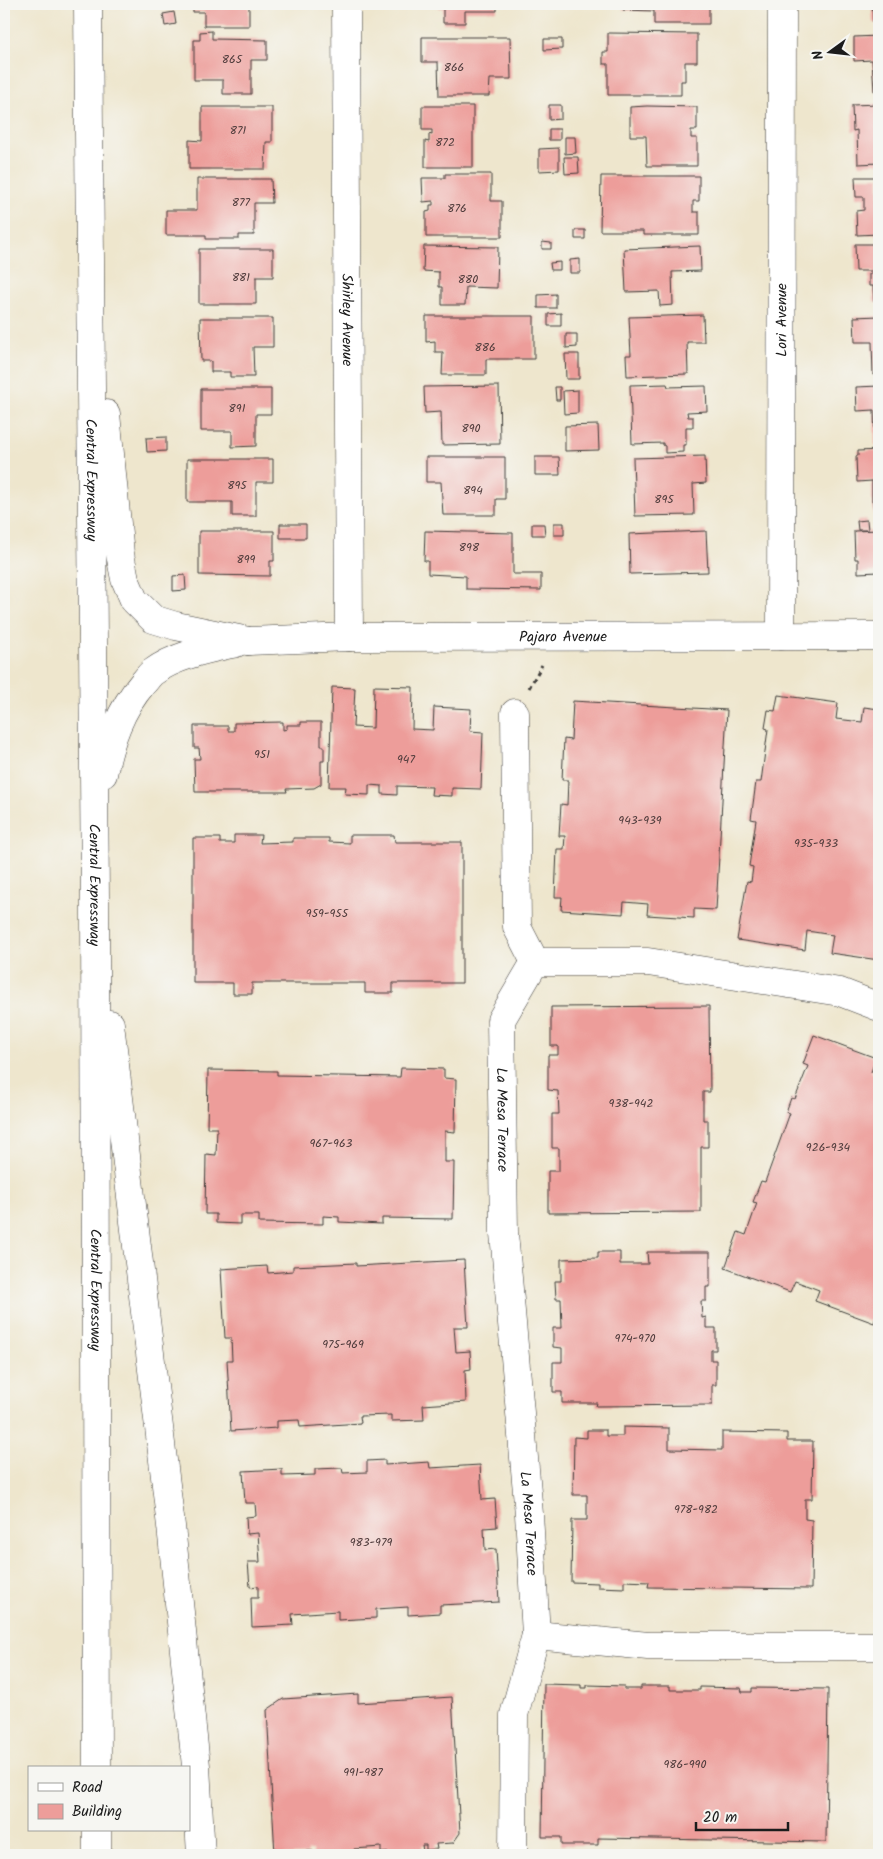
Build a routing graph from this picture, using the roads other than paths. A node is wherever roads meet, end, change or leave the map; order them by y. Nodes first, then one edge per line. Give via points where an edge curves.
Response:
1 (88, 4) edge
2 (346, 4) edge
3 (782, 4) edge
4 (90, 234) junction
5 (781, 636) junction
6 (879, 636) edge
7 (349, 637) junction
8 (248, 641) junction
9 (515, 713) road end
10 (93, 823) junction
11 (94, 899) junction
12 (535, 962) junction
13 (879, 1007) edge
14 (536, 1635) junction
15 (879, 1646) edge
16 (97, 1766) edge
17 (97, 1832) edge
18 (96, 1855) edge
19 (201, 1855) edge
20 (513, 1855) edge

1 - 4 main road, Central Expressway
2 - 7 main road, Shirley Avenue
3 - 5 main road, Lori Avenue
4 - 8 main road via 125,579 134,600 153,619
4 - 10 main road, Central Expressway
5 - 6 main road, Pajaro Avenue
5 - 7 main road, Pajaro Avenue
7 - 8 main road, Pajaro Avenue
8 - 10 main road via 206,649 152,672 120,714 109,747
9 - 12 main road via 517,927
10 - 11 main road, Central Expressway
11 - 16 main road, Central Expressway
11 - 19 main road via 170,1526 196,1766
12 - 13 main road via 648,962 840,992
12 - 14 main road, La Mesa Terrace via 501,1020 504,1233 529,1514
14 - 15 main road via 648,1646
14 - 20 main road, La Mesa Terrace via 514,1715
17 - 18 main road

